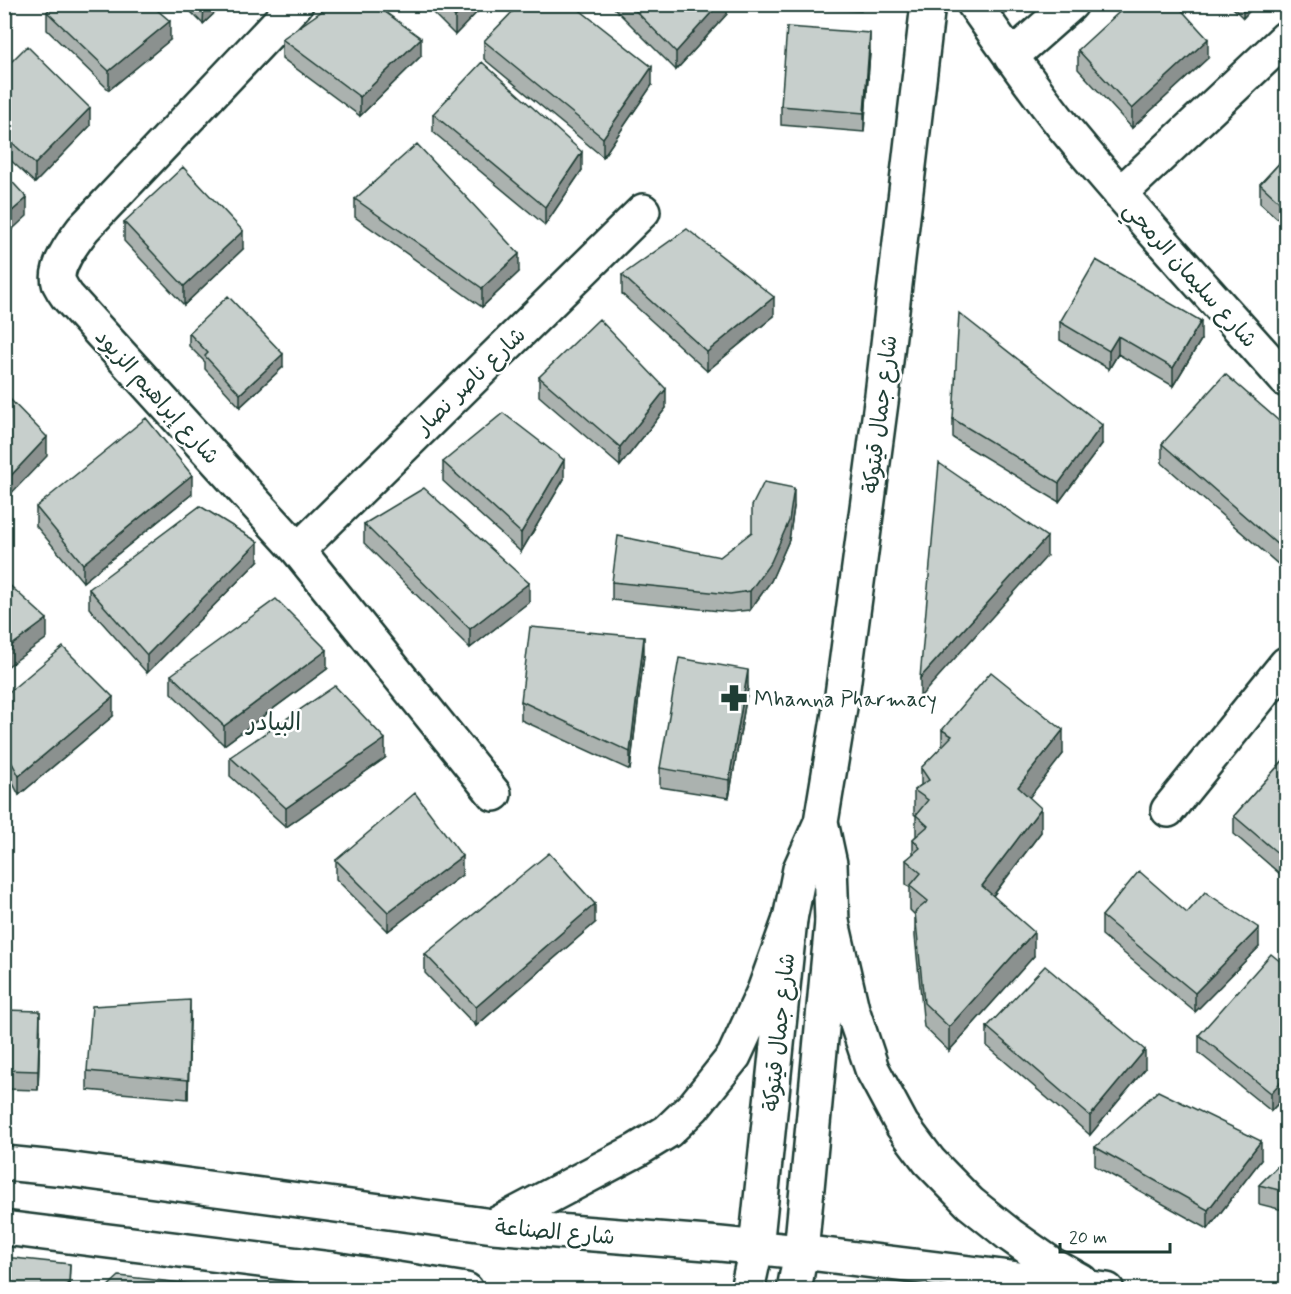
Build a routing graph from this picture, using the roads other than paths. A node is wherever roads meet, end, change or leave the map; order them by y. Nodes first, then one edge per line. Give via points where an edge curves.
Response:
1 (296, 4) edge
2 (928, 4) edge
3 (974, 4) edge
4 (1071, 4) edge
5 (1287, 38) edge
6 (1011, 57) junction
7 (1120, 194) junction
8 (643, 211) dead end
9 (1287, 380) edge
10 (298, 550) junction
11 (1287, 664) edge
12 (494, 794) dead end
13 (1168, 810) dead end
14 (821, 822) junction
15 (790, 920) junction
16 (832, 922) junction
17 (4, 1163) edge
18 (493, 1226) junction
19 (4, 1227) edge
20 (756, 1248) junction
21 (801, 1252) junction
22 (326, 1279) edge
23 (1100, 1289) edge
24 (466, 1290) edge
25 (747, 1290) edge
26 (794, 1290) edge

1 - 10 street, شارع إبراهيم الزيود via 83,229 61,263 58,281 67,296
2 - 14 street, شارع جمال قيتوكة via 879,418
3 - 6 street, شارع سليمان الرمحي
4 - 6 street
5 - 7 street, شارع سليمان الرمحي
6 - 7 street, شارع سليمان الرمحي
7 - 9 street, شارع سليمان الرمحي
8 - 10 street, شارع ناصر نصار
10 - 12 street, شارع إبراهيم الزيود
11 - 13 street
14 - 15 street, شارع جمال قيتوكة via 800,869
14 - 16 street, شارع جمال قيتوكة via 830,864
15 - 18 street via 734,1056 694,1106 668,1131 637,1150
15 - 20 street, شارع جمال قيتوكة
16 - 21 street, شارع جمال قيتوكة
16 - 23 street via 852,1009 872,1069 902,1125 929,1161 970,1203 1052,1264
17 - 18 street, شارع الصناعة
18 - 20 street, شارع الصناعة
19 - 22 street
20 - 21 street, شارع الصناعة
20 - 25 street, شارع جمال قيتوكة
21 - 23 street, شارع الصناعة
21 - 26 street, شارع جمال قيتوكة
22 - 24 street

